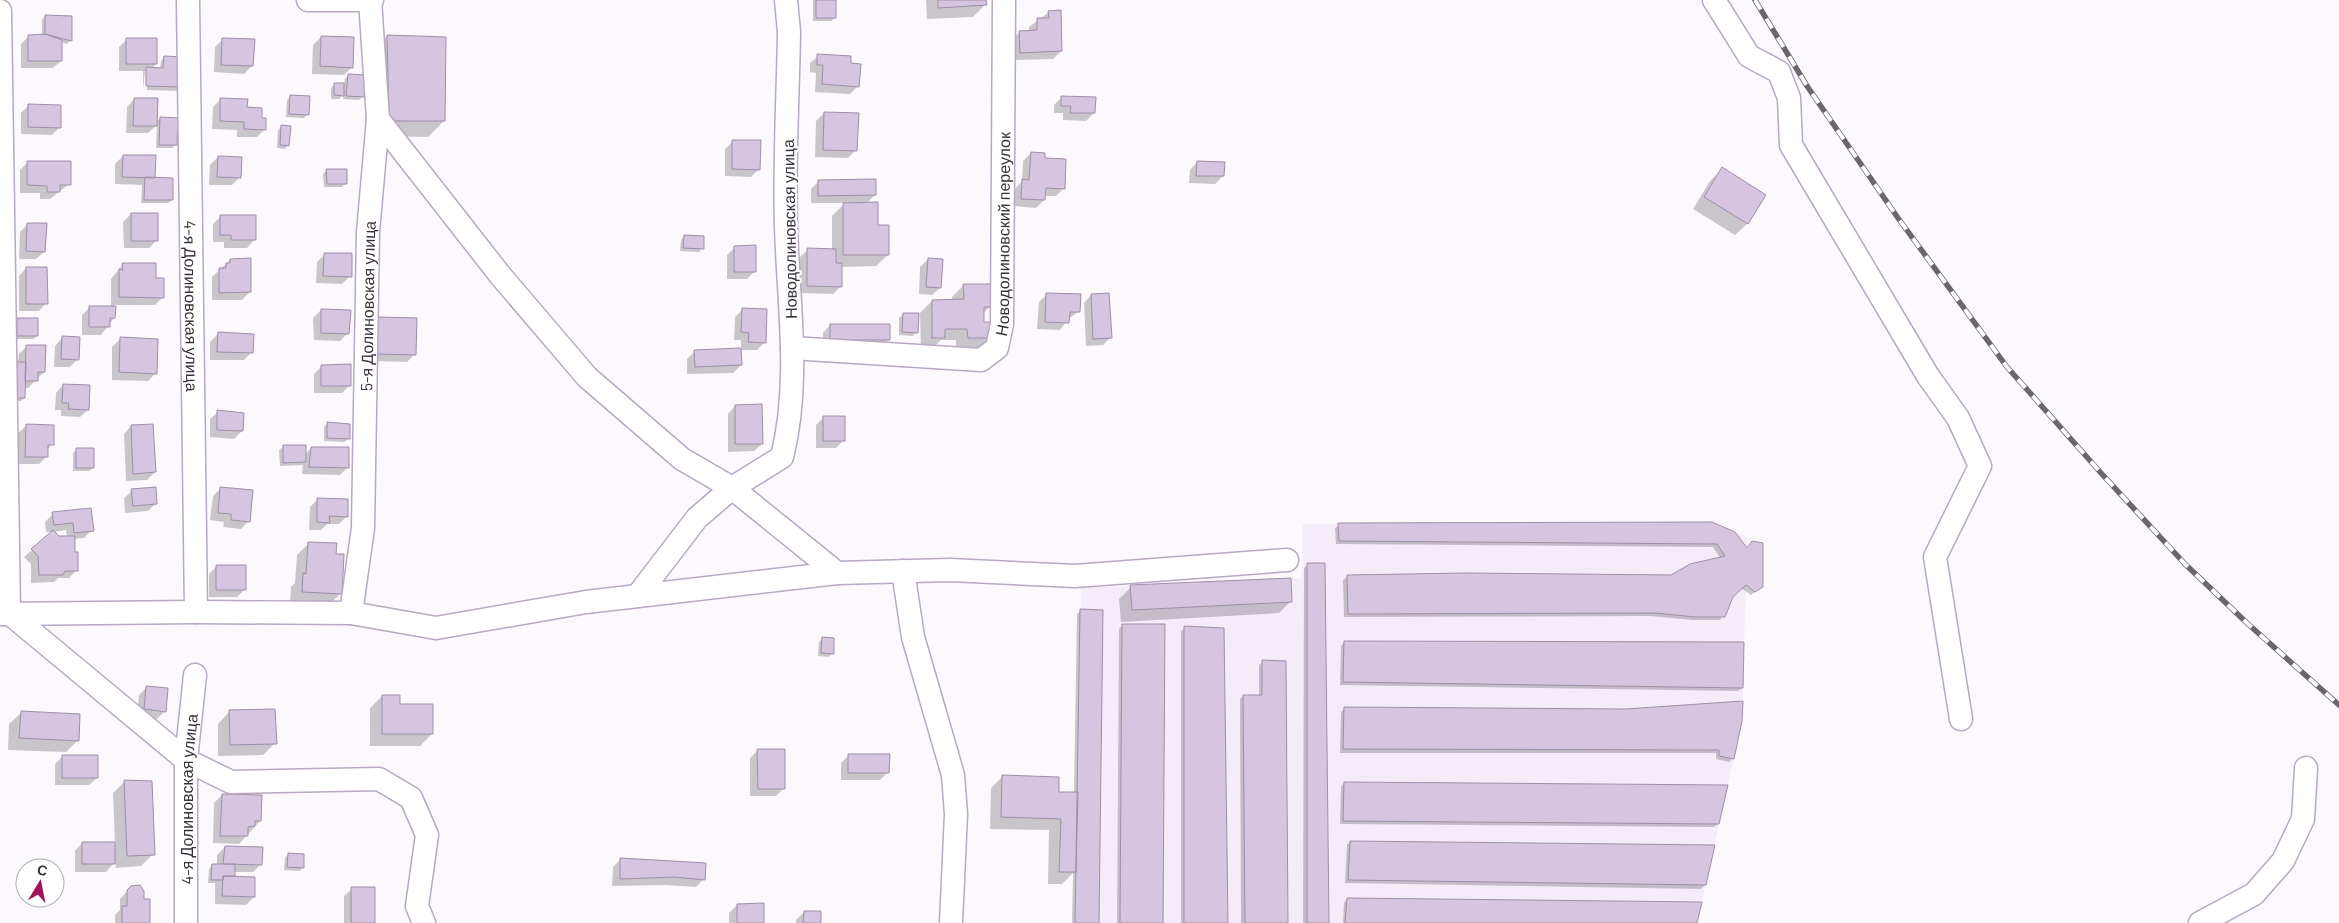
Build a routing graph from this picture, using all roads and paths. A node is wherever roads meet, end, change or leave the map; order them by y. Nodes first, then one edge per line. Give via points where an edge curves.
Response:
1 (188, 0) edge
2 (308, 0) edge
3 (371, 0) edge
4 (786, 0) edge
5 (1004, 0) edge
6 (1714, 0) edge
7 (0, 11) edge
8 (378, 118) junction
9 (792, 348) junction
10 (732, 488) junction
11 (1287, 560) dead end
12 (903, 571) junction
13 (838, 573) junction
14 (638, 595) junction
15 (196, 612) junction
16 (4, 613) edge
17 (351, 614) junction
18 (194, 675) dead end
19 (1961, 719) dead end
20 (186, 760) junction
21 (2306, 768) dead end
22 (186, 923) edge
23 (424, 923) edge
24 (951, 923) edge
25 (2200, 923) edge

1 - 15 street, 4-я Долиновская улица
2 - 3 street
3 - 8 street, 5-я Долиновская улица
4 - 9 street, Новодолиновская улица via 789,32 786,224
5 - 9 street, Новодолиновский переулок via 1002,324 996,348 981,360
6 - 19 street via 1749,56 1779,72 1790,98 1791,145 1928,376 1958,418 1980,466 1935,557
7 - 16 street
8 - 10 street via 500,275 587,377 682,459
8 - 17 street, 5-я Долиновская улица via 368,232 363,528
9 - 10 street, Новодолиновская улица via 787,435 782,457
10 - 13 street
10 - 14 street via 697,518
11 - 12 street via 1075,576
12 - 13 street
12 - 24 street via 913,637 953,775 956,814
13 - 14 street
14 - 17 street via 436,628
15 - 16 street
15 - 17 street
16 - 20 street
18 - 20 street, 4-я Долиновская улица
20 - 22 street, 4-я Долиновская улица
20 - 23 street via 231,782 379,779 411,798 427,835 417,906
21 - 25 street via 2304,819 2283,861 2254,894

